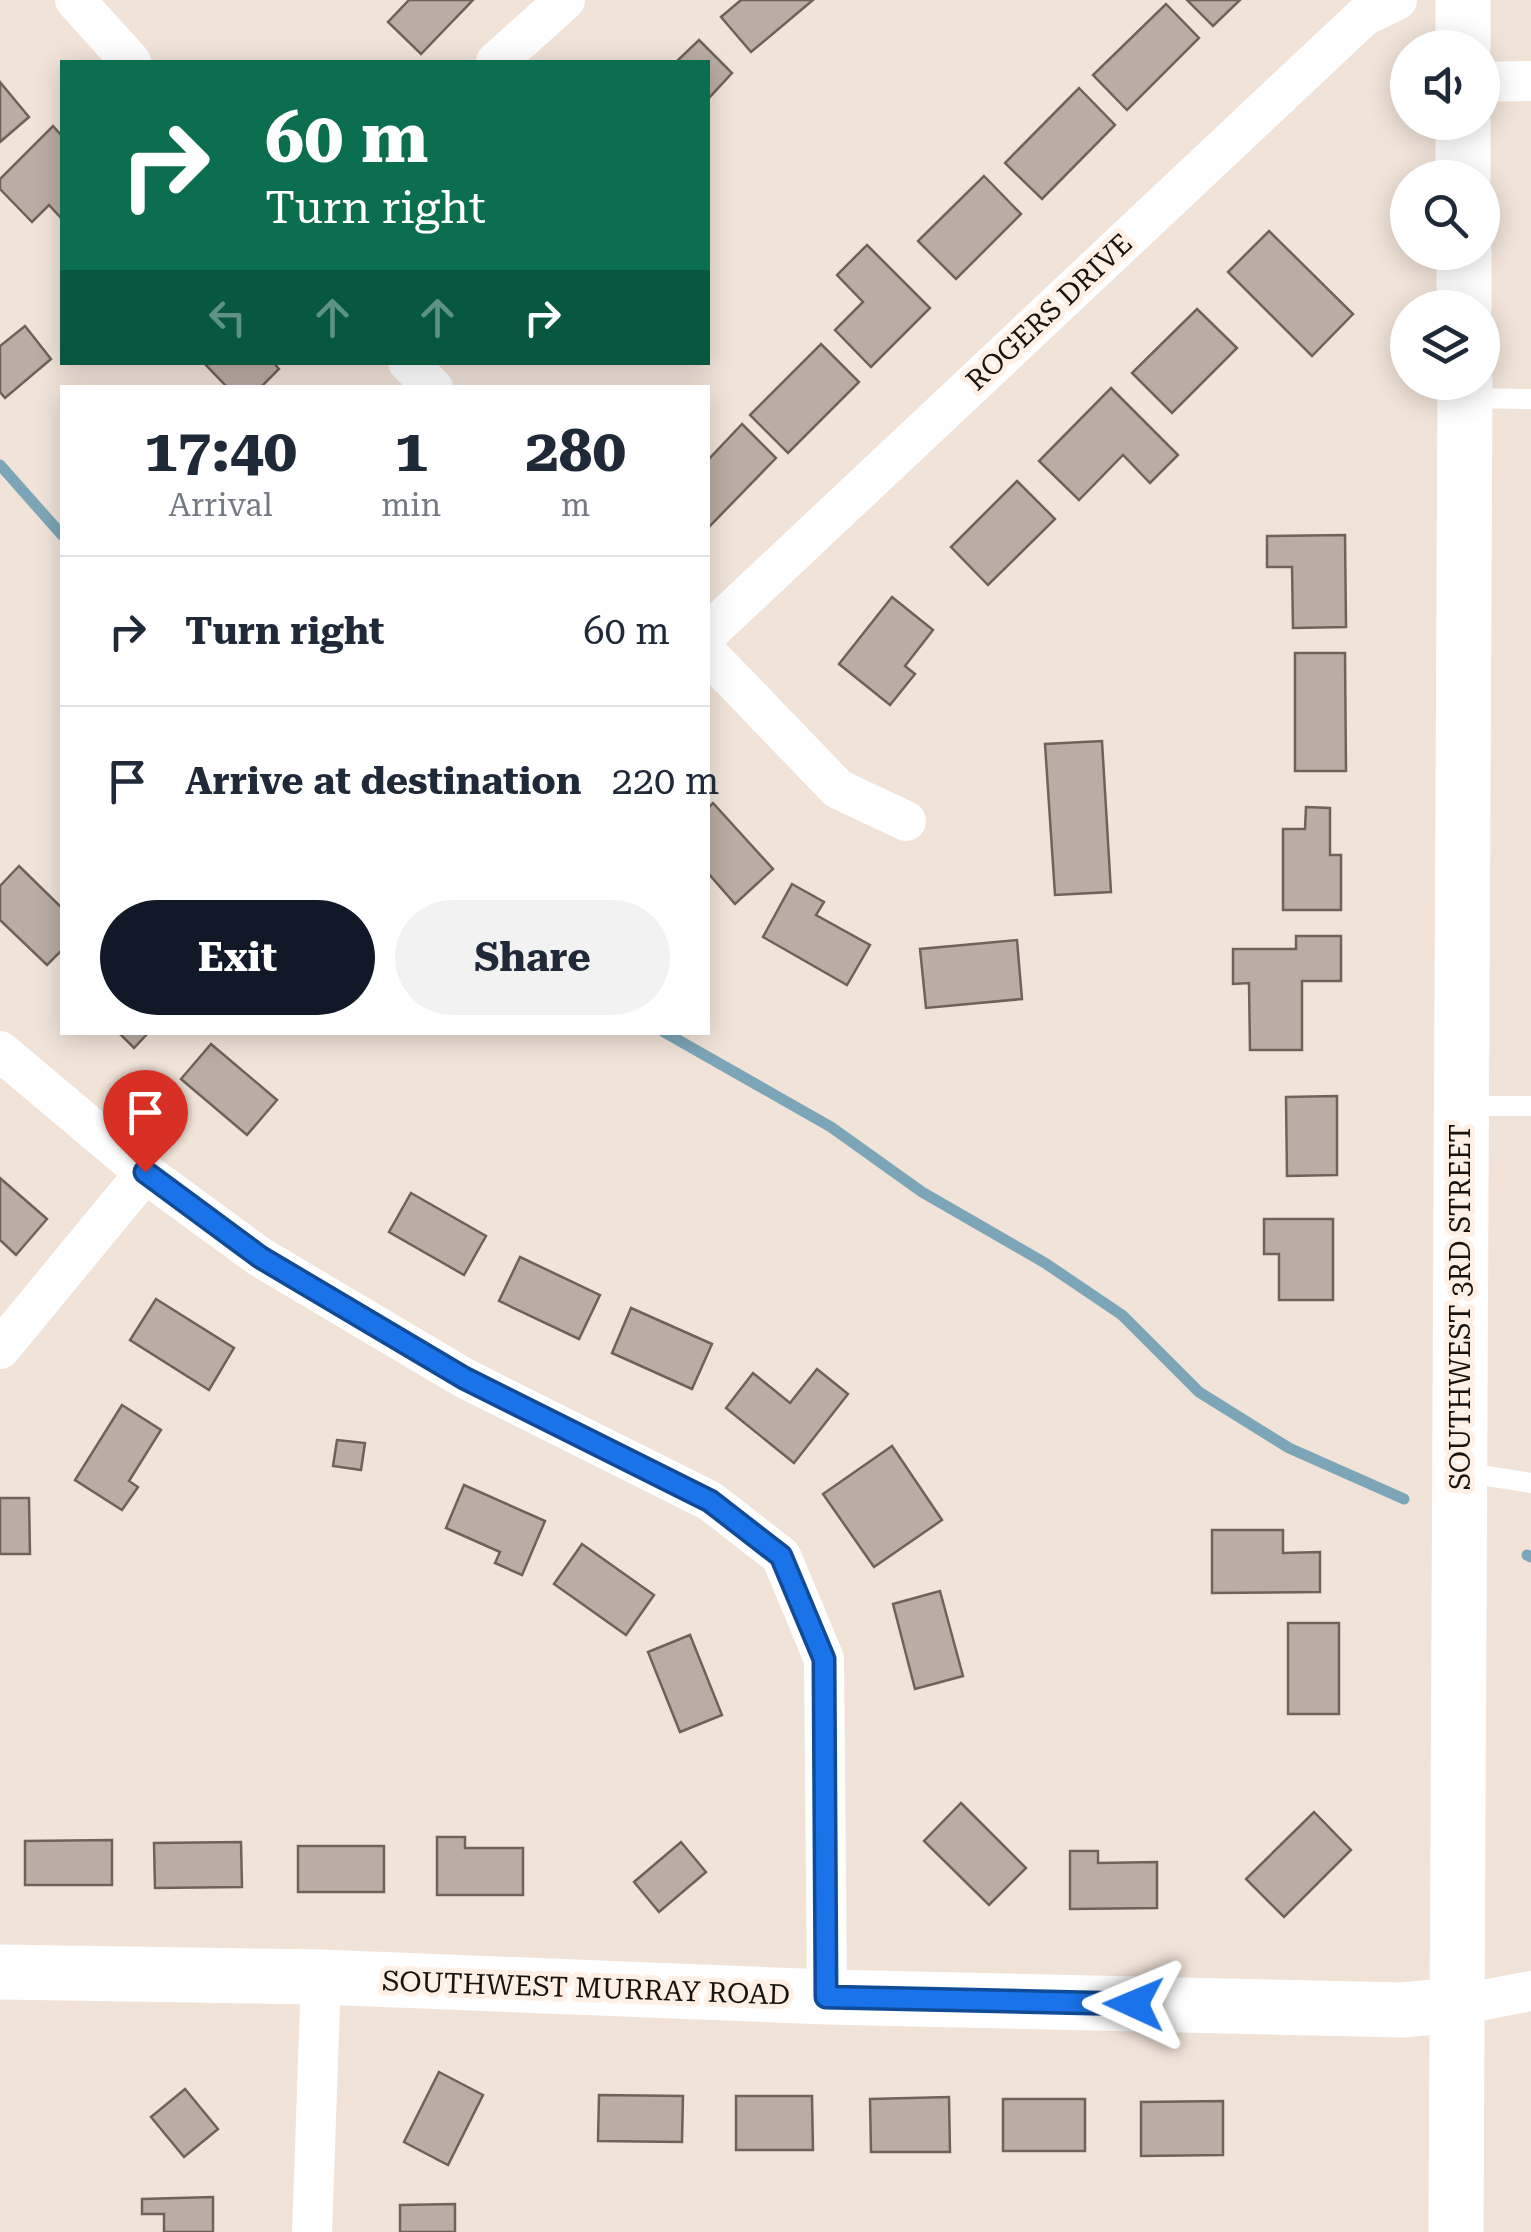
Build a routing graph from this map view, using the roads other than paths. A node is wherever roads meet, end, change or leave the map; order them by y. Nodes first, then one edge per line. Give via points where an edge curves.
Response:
1 (75, 0) edge
2 (564, 0) edge
3 (1397, 0) edge
4 (1463, 0) edge
5 (1462, 30) edge
6 (129, 60) edge
7 (498, 60) edge
8 (1531, 81) edge
9 (1500, 82) edge
10 (411, 365) edge
11 (430, 385) edge
12 (1500, 394) edge
13 (1531, 398) edge
14 (1465, 400) edge
15 (710, 631) edge
16 (710, 656) edge
17 (906, 822) dead end
18 (0, 1051) edge
19 (1460, 1106) junction
20 (1531, 1106) edge
21 (145, 1172) junction
22 (0, 1349) edge
23 (1460, 1471) junction
24 (1531, 1483) edge
25 (0, 1972) edge
26 (322, 1977) junction
27 (1531, 1990) edge
28 (826, 1997) junction
29 (1458, 2005) junction
30 (312, 2232) edge
31 (1456, 2232) edge

1 - 6 street
2 - 7 street
3 - 15 street, ROGERS DRIVE via 1364,16
4 - 5 main road
8 - 9 street
10 - 11 street
12 - 13 lane
14 - 19 main road, SOUTHWEST 3RD STREET
16 - 17 street via 838,789
18 - 21 street
19 - 20 lane
19 - 23 main road, SOUTHWEST 3RD STREET
21 - 22 street
21 - 28 street via 260,1257 464,1378 710,1501 781,1556 824,1659
23 - 24 lane
23 - 29 main road, SOUTHWEST 3RD STREET
25 - 26 main road, SOUTHWEST MURRAY ROAD
26 - 28 main road, SOUTHWEST MURRAY ROAD
26 - 30 street
27 - 29 street, SOUTHWEST MURRAY ROAD
28 - 29 main road, SOUTHWEST MURRAY ROAD via 1402,2010
29 - 31 main road, SOUTHWEST 3RD STREET

